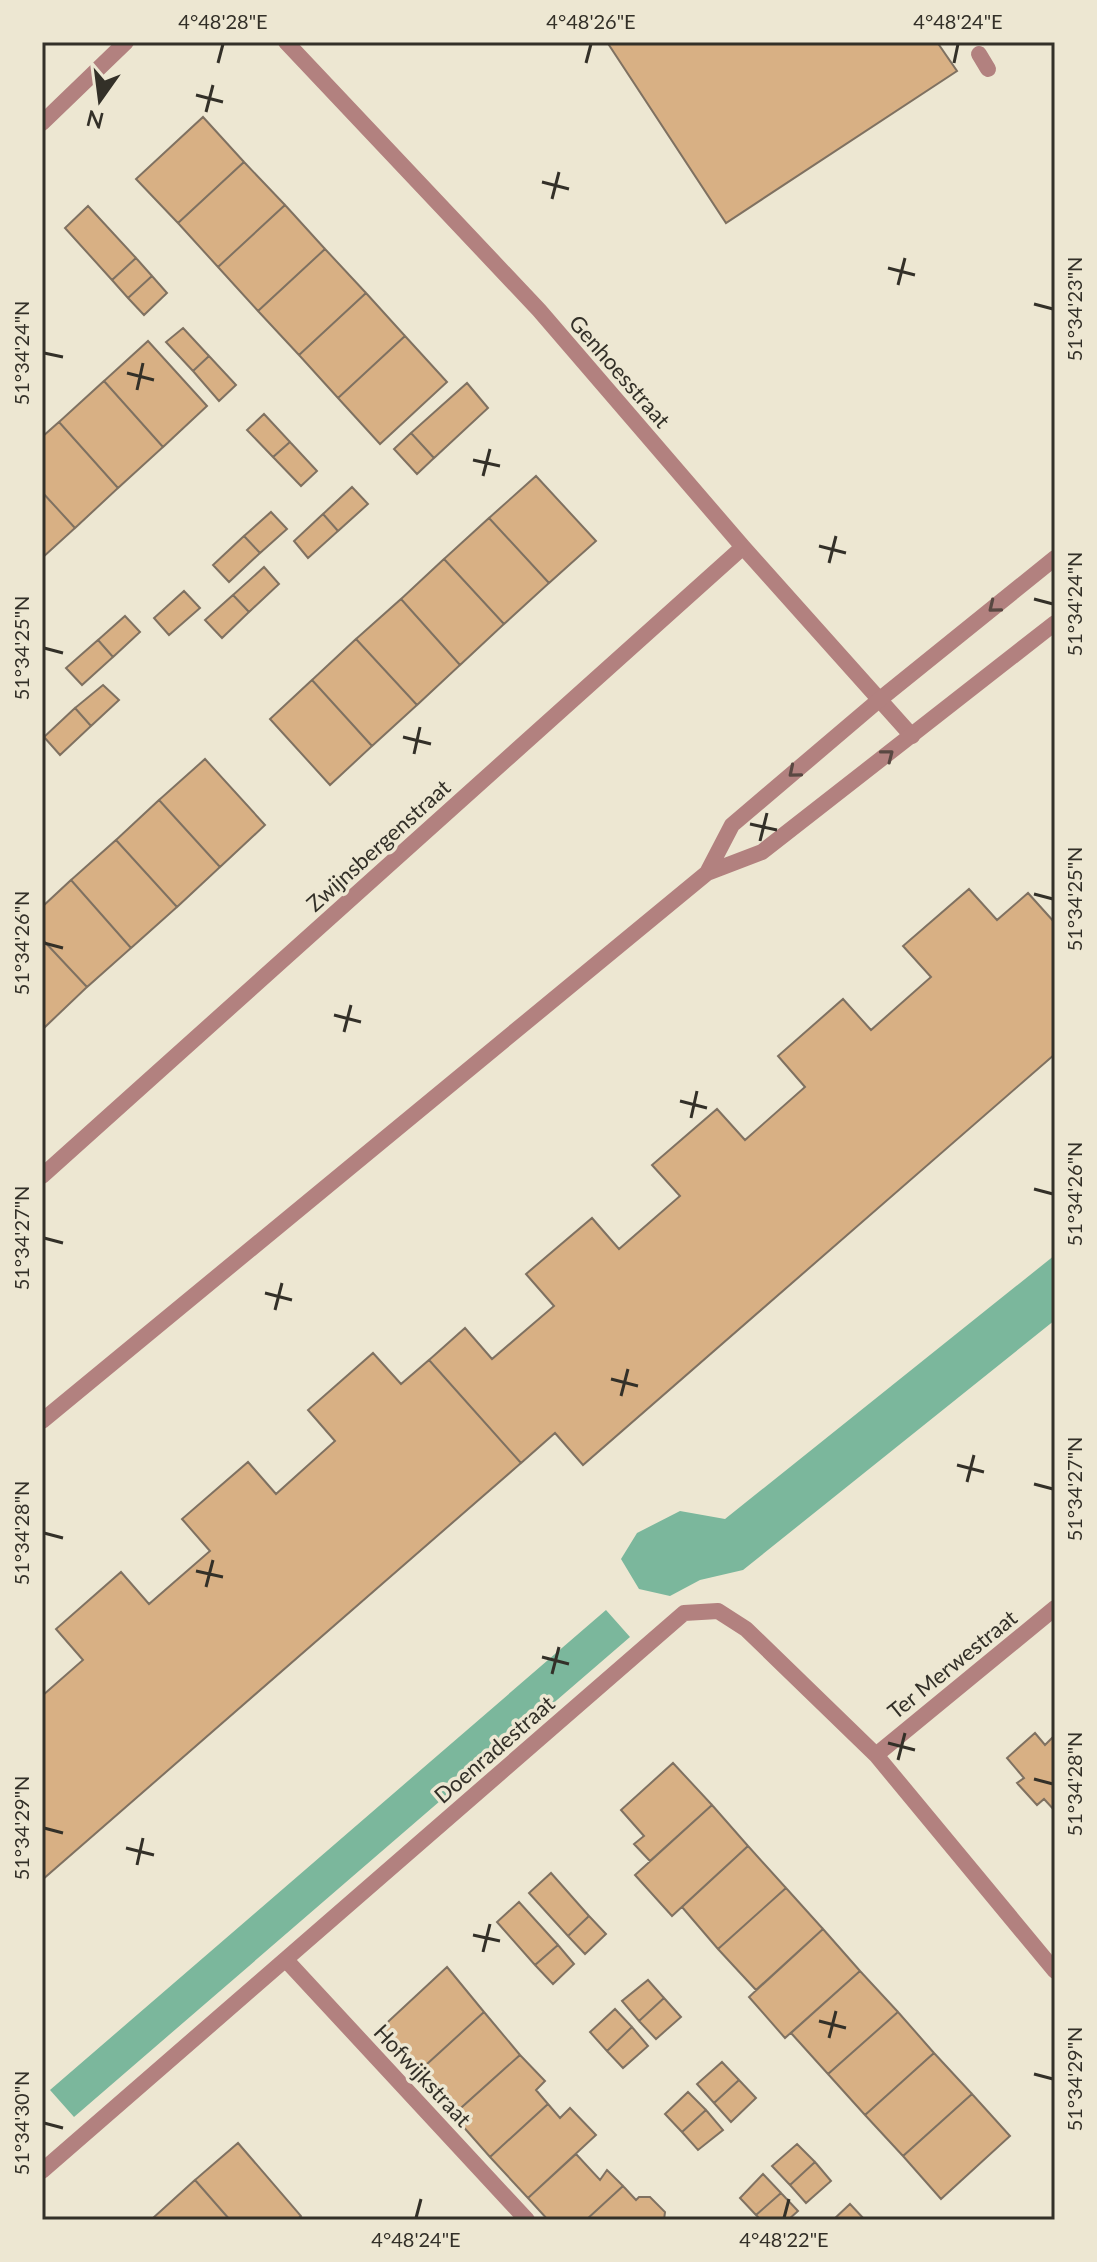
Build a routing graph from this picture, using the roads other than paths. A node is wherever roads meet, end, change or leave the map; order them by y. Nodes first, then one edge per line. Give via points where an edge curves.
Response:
1 (126, 42) edge
2 (286, 42) edge
3 (979, 54) dead end
4 (988, 69) dead end
5 (42, 123) edge
6 (743, 547) junction
7 (1055, 558) edge
8 (1055, 623) edge
9 (879, 700) junction
10 (912, 736) junction
11 (707, 873) junction
12 (42, 1176) edge
13 (42, 1421) edge
14 (1055, 1608) edge
15 (876, 1755) junction
16 (286, 1960) junction
17 (1055, 1971) edge
18 (42, 2171) edge
19 (527, 2220) edge

1 - 5 street
2 - 6 street, Genhoesstraat via 539,310
3 - 4 street
6 - 9 street, Genhoesstraat
6 - 12 street, Zwijnsbergenstraat
7 -> 9 street
8 - 10 street
9 - 10 street, Genhoesstraat
9 -> 11 street via 732,825
11 -> 10 street via 762,852
11 - 13 street
14 - 15 street, Ter Merwestraat
15 - 16 street, Doenradestraat via 746,1629 718,1611 684,1613
15 - 17 street, Doenradestraat
16 - 18 street, Doenradestraat
16 - 19 street, Hofwijkstraat

